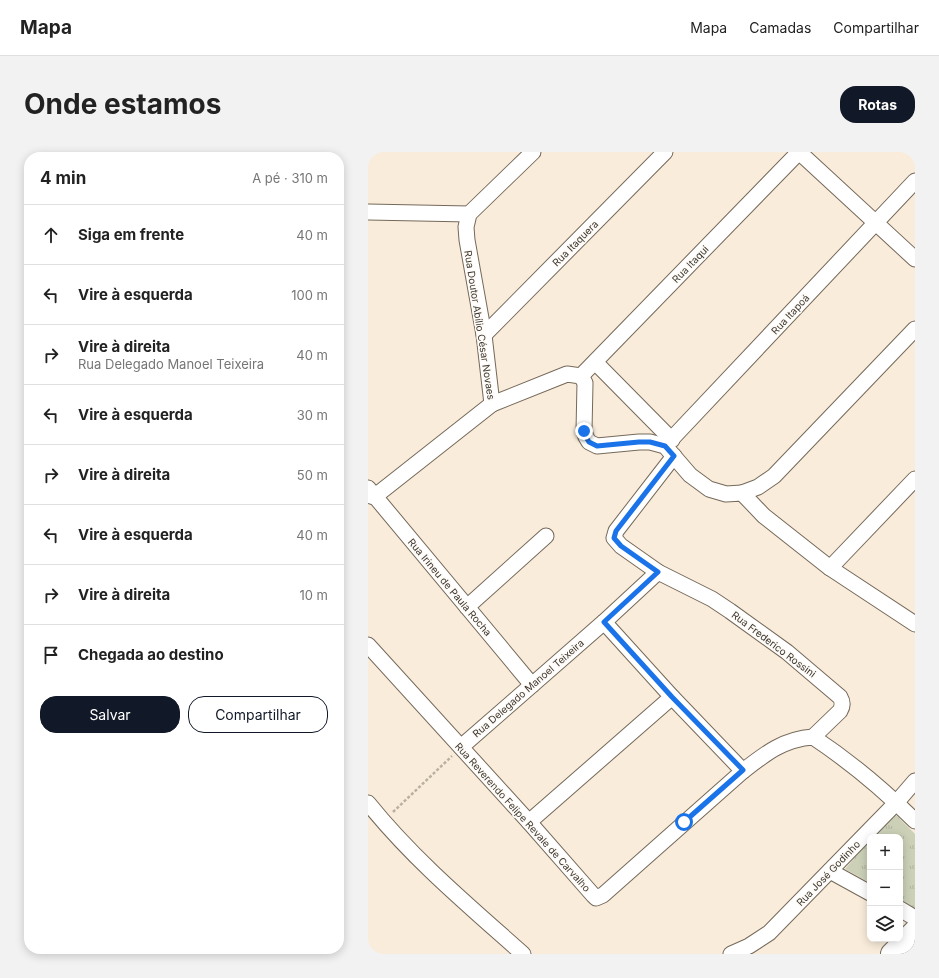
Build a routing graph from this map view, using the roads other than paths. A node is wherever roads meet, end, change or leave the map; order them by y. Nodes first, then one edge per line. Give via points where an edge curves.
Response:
1 (532, 152) edge
2 (665, 152) edge
3 (799, 152) edge
4 (915, 181) edge
5 (368, 212) edge
6 (469, 214) junction
7 (876, 222) junction
8 (915, 258) edge
9 (915, 329) edge
10 (484, 335) junction
11 (595, 362) junction
12 (581, 376) junction
13 (492, 404) junction
14 (670, 448) junction
15 (915, 478) edge
16 (370, 493) edge
17 (742, 493) junction
18 (546, 536) dead end
19 (830, 568) junction
20 (658, 572) junction
21 (467, 607) junction
22 (604, 622) junction
23 (915, 624) edge
24 (368, 645) edge
25 (532, 685) junction
26 (672, 697) junction
27 (813, 737) junction
28 (461, 747) junction
29 (743, 770) junction
30 (915, 781) edge
31 (368, 803) edge
32 (896, 803) junction
33 (915, 821) edge
34 (529, 822) junction
35 (830, 871) junction
36 (867, 891) edge
37 (903, 911) edge
38 (915, 918) edge
39 (915, 931) edge
40 (523, 954) edge
41 (731, 954) edge
42 (892, 954) edge

1 - 6 street
2 - 10 street, Rua Itaquera
3 - 7 street
3 - 11 street, Rua Itaqui
4 - 7 street, Rua Itapoá
5 - 6 street
6 - 10 street, Rua Doutor Abílio César Novaes via 467,240
7 - 8 street
7 - 14 street, Rua Itapoá
9 - 17 street via 774,476 758,487
10 - 13 street, Rua Doutor Abílio César Novaes
11 - 12 street, Rua Itaqui
11 - 14 street
12 - 13 street, Rua Doutor Abílio César Novaes via 567,374
12 - 14 street via 585,383 584,431 589,442 597,446 650,442
13 - 16 street
14 - 17 street via 690,475 709,489 726,494
14 - 20 street, Rua Itapoá via 614,538 621,546
15 - 19 street
16 - 21 street, Rua Irineu de Paula Rocha
17 - 19 street via 764,516
18 - 21 street
19 - 23 street
20 - 22 street, Rua Delegado Manoel Teixeira
20 - 27 street, Rua Frederico Rossini via 730,611 787,652 840,697 843,702 840,711
21 - 25 street, Rua Irineu de Paula Rocha
22 - 25 street, Rua Delegado Manoel Teixeira
22 - 26 street
24 - 28 street, Rua Reverendo Felipe Revale de Carvalho
25 - 28 street, Rua Delegado Manoel Teixeira
26 - 29 street
26 - 34 street
27 - 29 street via 791,740
27 - 32 street
28 - 34 street, Rua Reverendo Felipe Revale de Carvalho
29 - 34 street, Rua Reverendo Felipe Revale de Carvalho via 596,898
30 - 32 street, Rua José Godinho
31 - 40 street via 406,846
32 - 33 street
32 - 35 street, Rua José Godinho
35 - 36 street
35 - 41 street, Rua José Godinho via 769,933
37 - 38 street
39 - 42 street

